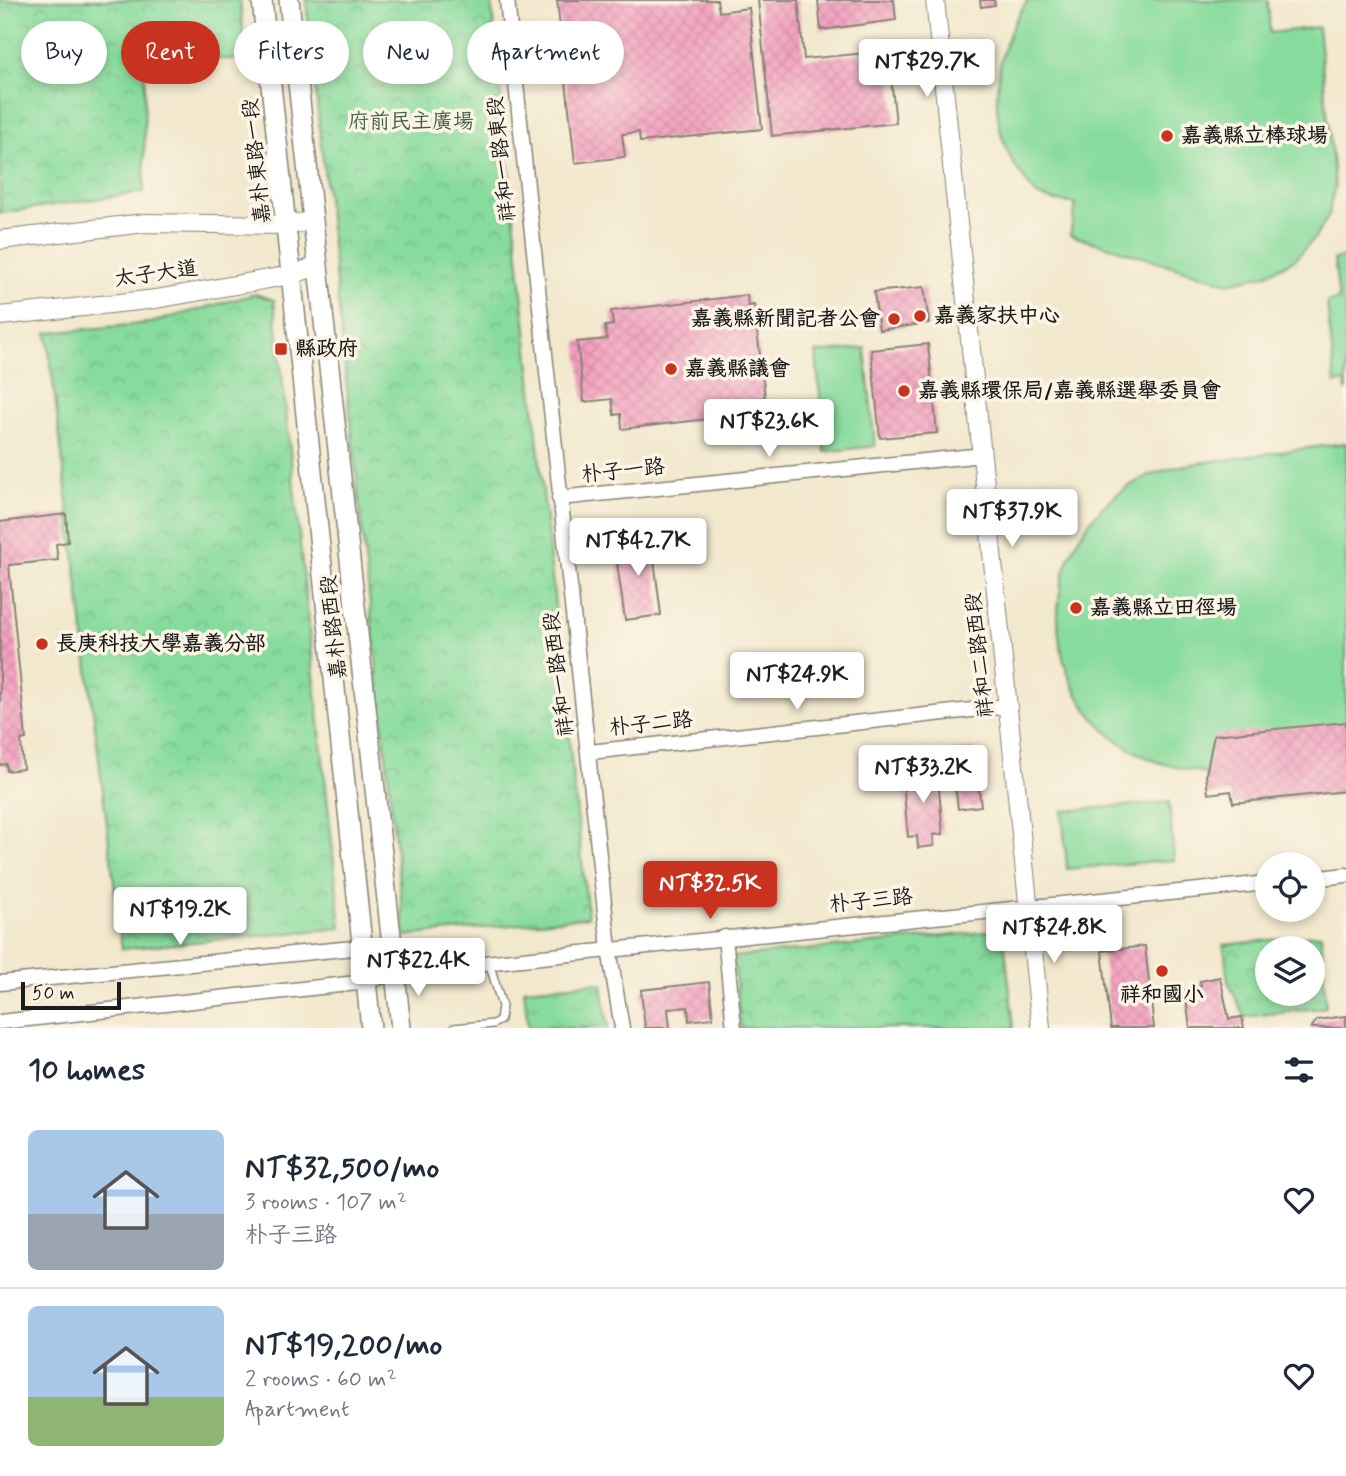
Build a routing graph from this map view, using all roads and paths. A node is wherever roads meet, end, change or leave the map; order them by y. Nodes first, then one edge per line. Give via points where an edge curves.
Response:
1 (262, 0) edge
2 (289, 0) edge
3 (507, 0) edge
4 (935, 0) edge
5 (312, 221) junction
6 (287, 225) junction
7 (531, 230) joint
8 (0, 240) edge
9 (317, 266) junction
10 (291, 275) junction
11 (0, 316) edge
12 (983, 455) junction
13 (559, 498) junction
14 (1008, 706) junction
15 (590, 752) junction
16 (1346, 875) edge
17 (1325, 877) edge
18 (1255, 884) edge
19 (1029, 906) junction
20 (725, 937) junction
21 (363, 947) junction
22 (609, 949) junction
23 (489, 962) junction
24 (395, 972) junction
25 (366, 982) junction
26 (0, 983) edge
27 (0, 1022) edge
28 (372, 1028) edge
29 (401, 1028) edge
30 (454, 1028) edge
31 (622, 1028) edge
32 (734, 1028) edge
33 (1041, 1028) edge

1 - 6 main road, 嘉朴東路一段
2 - 5 main road
3 - 7 street, 祥和一路東段
4 - 12 street, 祥和二路西段
5 - 6 street
5 - 9 main road, 嘉朴路西段
6 - 8 street via 145,223
6 - 10 main road, 嘉朴東路一段
7 - 13 street, 祥和一路西段
9 - 10 street, 太子大道
9 - 24 main road, 嘉朴路西段
10 - 11 street, 太子大道 via 156,299
10 - 21 main road, 嘉朴路西段
12 - 13 street, 朴子一路
12 - 14 street, 祥和二路西段
13 - 15 street, 祥和一路西段
14 - 15 street, 朴子二路
14 - 19 street, 祥和二路西段
15 - 22 street, 祥和一路西段
16 - 17 street
18 - 19 street, 朴子三路
19 - 20 street, 朴子三路
19 - 33 street, 祥和二路西段
20 - 22 street, 朴子三路
20 - 32 street
21 - 24 street
21 - 25 main road, 嘉朴路西段
21 - 26 street
22 - 23 street, 朴子三路
22 - 31 street, 祥和一路西段
23 - 24 street, 朴子三路
23 - 30 lane via 502,1006 500,1020
24 - 25 street, 朴子三路
24 - 29 main road, 嘉朴路西段
25 - 27 street, 朴子三路
25 - 28 main road, 嘉朴路西段

